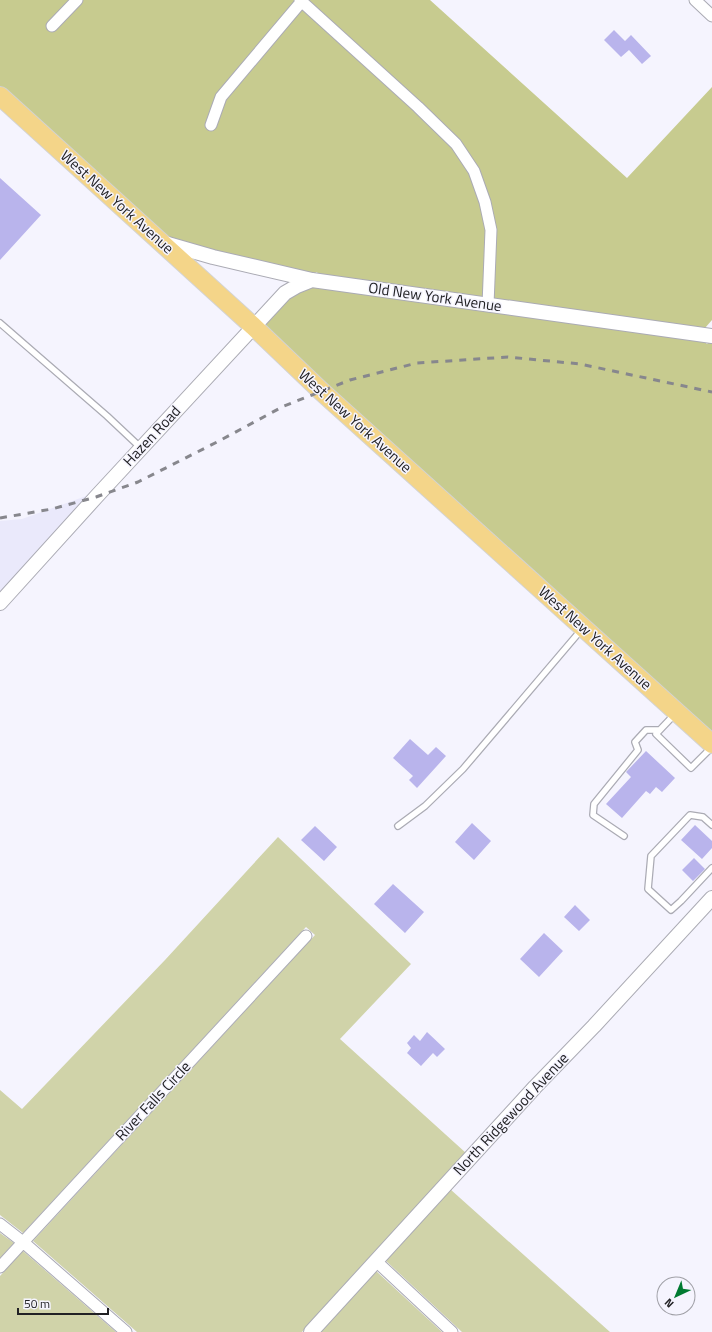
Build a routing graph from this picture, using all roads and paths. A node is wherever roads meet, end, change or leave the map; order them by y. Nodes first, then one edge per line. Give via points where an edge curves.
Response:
1 (77, 0) edge
2 (695, 0) edge
3 (301, 1) edge
4 (712, 16) edge
5 (52, 26) dead end
6 (0, 96) edge
7 (211, 125) dead end
8 (161, 242) junction
9 (312, 280) junction
10 (488, 305) junction
11 (0, 323) edge
12 (254, 326) junction
13 (710, 333) edge
14 (141, 448) junction
15 (0, 603) edge
16 (583, 627) junction
17 (677, 712) junction
18 (659, 730) junction
19 (712, 744) edge
20 (712, 747) edge
21 (712, 825) edge
22 (398, 826) dead end
23 (624, 836) dead end
24 (712, 868) edge
25 (712, 898) edge
26 (306, 936) dead end
27 (0, 1224) edge
28 (23, 1242) junction
29 (376, 1261) junction
30 (0, 1267) edge
31 (126, 1332) edge
32 (311, 1332) edge
33 (452, 1332) edge

1 - 5 street
2 - 4 street
3 - 7 street via 221,97
3 - 10 street via 456,144 474,171 491,230
6 - 8 main road, West New York Avenue
8 - 9 street, Old New York Avenue
8 - 12 main road, West New York Avenue
9 - 10 street, Old New York Avenue
9 - 12 street, Hazen Road via 285,293
10 - 13 street, Old New York Avenue
11 - 14 lane
12 - 14 street, Hazen Road
12 - 16 main road, West New York Avenue via 321,391
14 - 15 street, Hazen Road
16 - 17 main road, West New York Avenue
16 - 22 lane via 463,769 425,806
17 - 18 lane
17 - 19 main road, West New York Avenue
18 - 20 lane via 656,734 691,768
18 - 23 lane via 646,730 635,742 638,750 594,804 593,815
21 - 24 lane via 703,817 690,815 650,856 648,889 671,910
25 - 29 street, North Ridgewood Avenue
26 - 28 street, River Falls Circle
27 - 28 street
28 - 30 street, River Falls Circle
28 - 31 street
29 - 32 street, North Ridgewood Avenue
29 - 33 street

